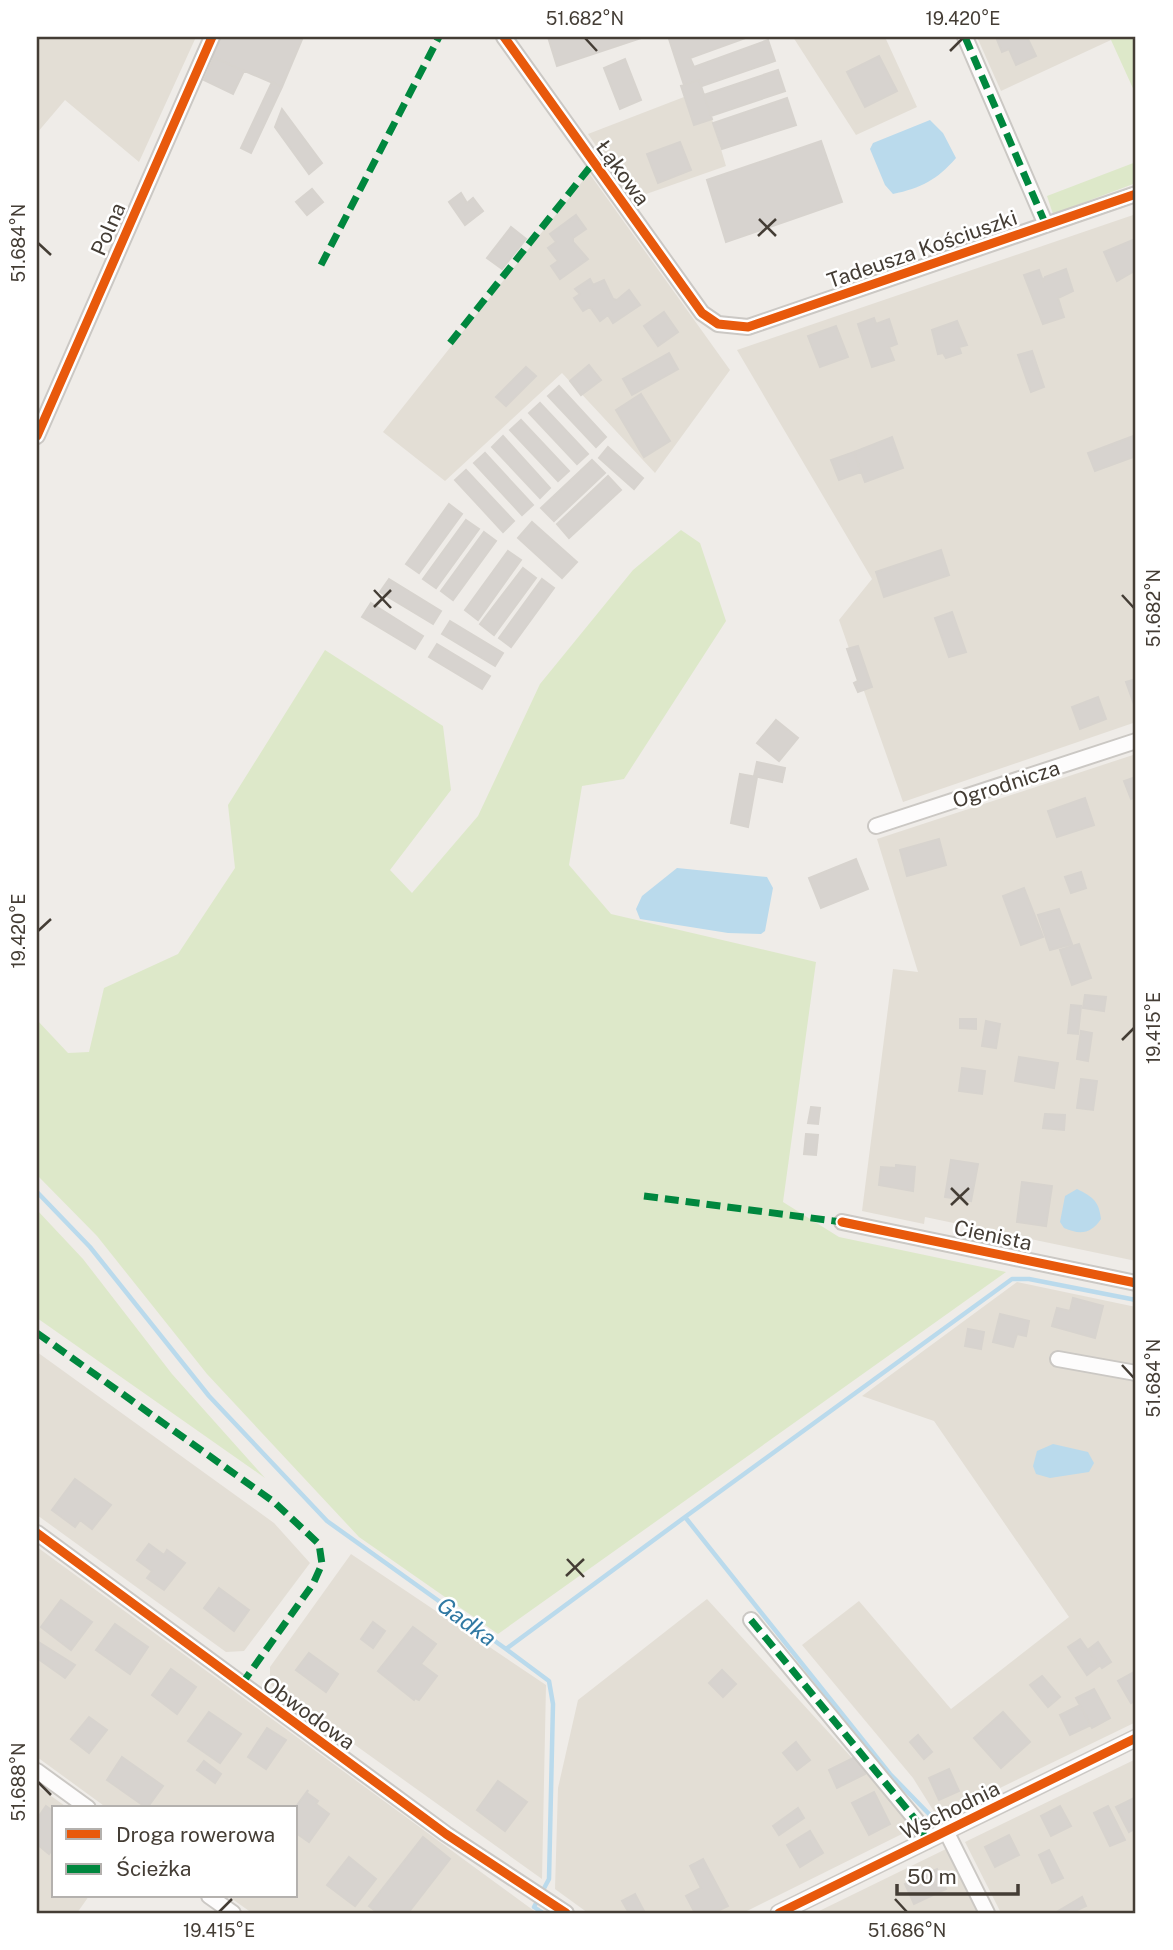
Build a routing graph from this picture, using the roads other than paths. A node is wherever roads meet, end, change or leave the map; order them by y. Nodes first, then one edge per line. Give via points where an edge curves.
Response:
1 (212, 37) edge
2 (504, 37) edge
3 (965, 37) edge
4 (1136, 194) edge
5 (1046, 225) junction
6 (718, 324) joint
7 (37, 436) edge
8 (1136, 741) edge
9 (876, 825) dead end
10 (842, 1222) dead end
11 (1136, 1283) edge
12 (1058, 1359) dead end
13 (1136, 1373) edge
14 (37, 1534) edge
15 (751, 1620) dead end
16 (1136, 1738) edge
17 (37, 1771) edge
18 (85, 1806) edge
19 (946, 1831) junction
20 (927, 1841) junction
21 (212, 1898) edge
22 (233, 1913) edge
23 (566, 1913) edge
24 (779, 1913) edge
25 (987, 1913) edge

1 - 7 street, Polna
2 - 6 street, Łąkowa via 702,313
3 - 5 street
4 - 5 street, Tadeusza Kościuszki
5 - 6 street, Tadeusza Kościuszki via 748,327
8 - 9 street, Ogrodnicza
10 - 11 street, Cienista
12 - 13 street
14 - 23 street, Obwodowa via 446,1835
15 - 20 street via 916,1820
16 - 19 street, Wschodnia
17 - 18 street
19 - 20 street, Wschodnia
19 - 25 street
20 - 24 street, Wschodnia
21 - 22 street

